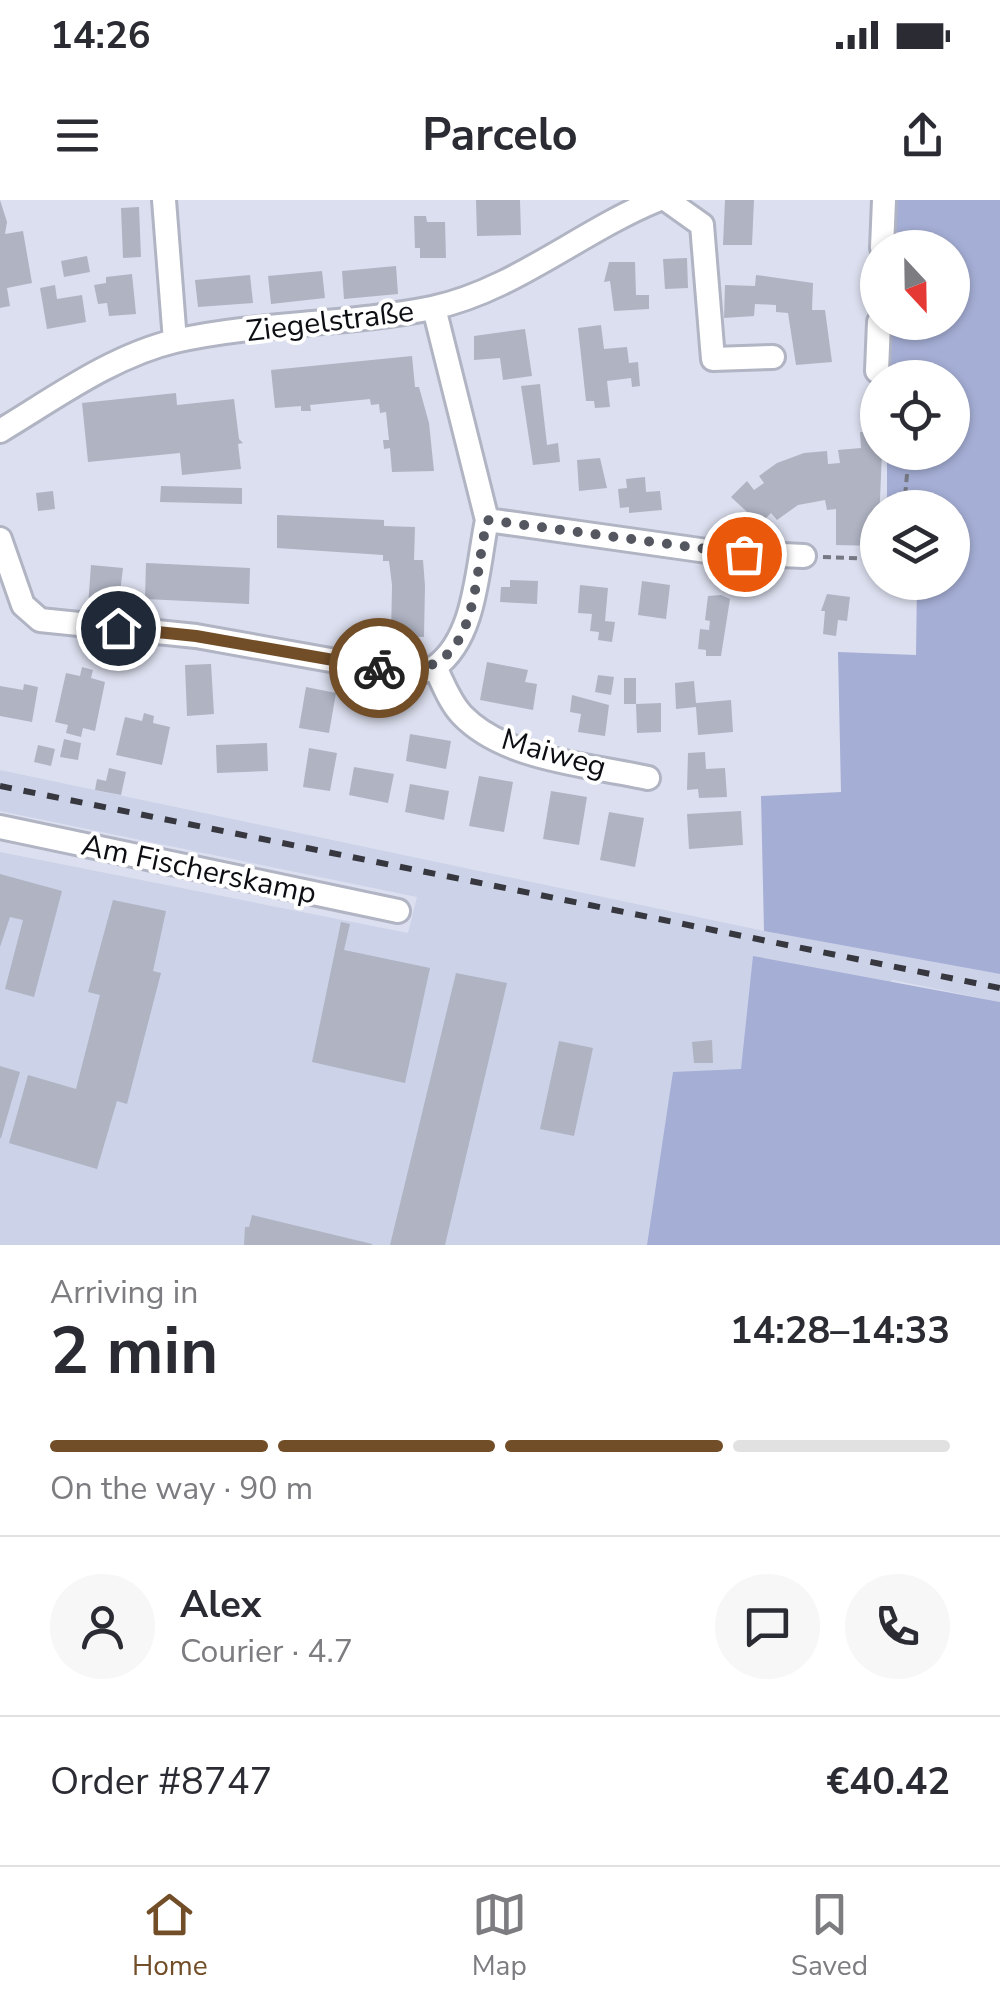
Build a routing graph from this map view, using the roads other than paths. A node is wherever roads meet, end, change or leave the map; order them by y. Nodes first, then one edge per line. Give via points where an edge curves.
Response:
1 (164, 200) edge
2 (657, 200) edge
3 (667, 200) edge
4 (884, 200) edge
5 (883, 230) edge
6 (434, 308) junction
7 (175, 341) junction
8 (773, 357) dead end
9 (0, 431) edge
10 (487, 520) junction
11 (0, 539) edge
12 (804, 556) road end
13 (434, 667) junction
14 (648, 778) dead end
15 (0, 827) edge
16 (398, 911) dead end

1 - 7 street
2 - 6 street, Ziegelstraße via 608,220 495,286
3 - 8 street via 702,225 713,359
4 - 5 street
6 - 7 street, Ziegelstraße
6 - 10 street
7 - 9 street, Ziegelstraße via 119,361
10 - 12 street via 714,552
10 - 13 street via 462,637
11 - 13 street via 24,605 40,620 196,636 392,671
13 - 14 street, Maiweg via 464,717 490,735 523,750
15 - 16 street, Am Fischerskamp

